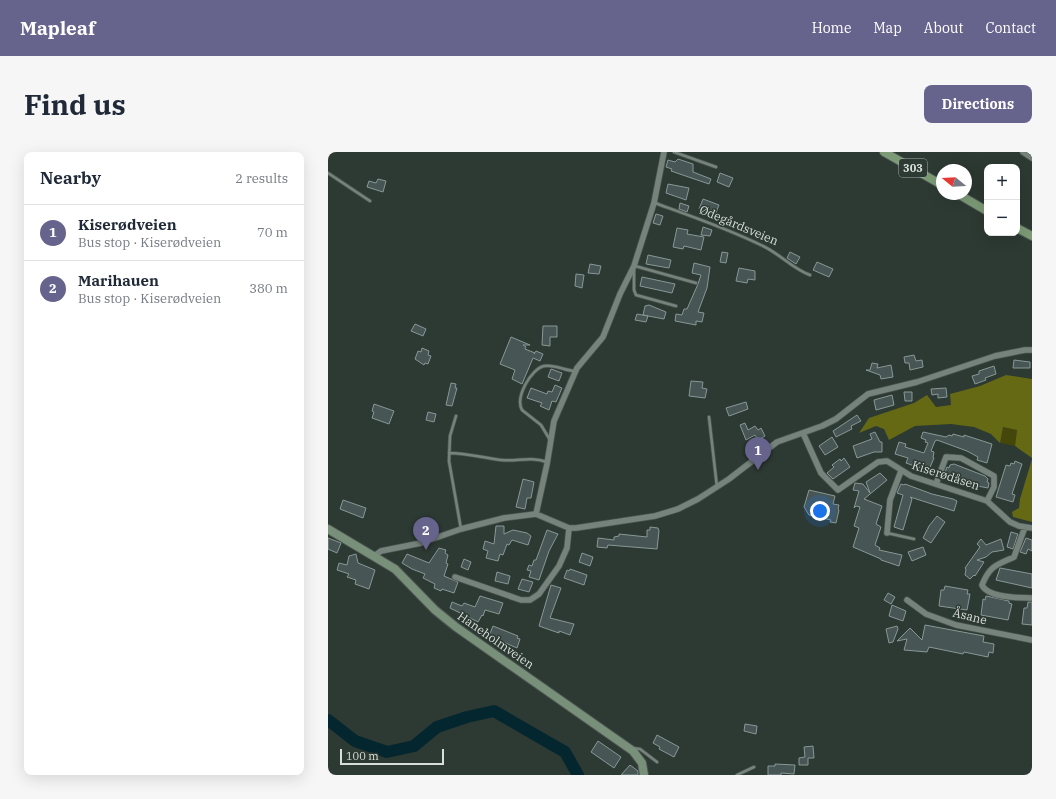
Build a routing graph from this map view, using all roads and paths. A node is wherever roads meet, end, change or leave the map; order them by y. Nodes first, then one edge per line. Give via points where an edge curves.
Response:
1 (664, 152) edge
2 (674, 152) edge
3 (884, 152) edge
4 (1023, 152) edge
5 (1032, 158) edge
6 (716, 167) dead end
7 (328, 173) edge
8 (936, 182) edge
9 (969, 200) edge
10 (370, 201) dead end
11 (654, 203) junction
12 (984, 208) edge
13 (1020, 230) edge
14 (1032, 236) edge
15 (634, 267) junction
16 (810, 275) dead end
17 (696, 283) dead end
18 (676, 306) dead end
19 (1032, 350) edge
20 (576, 372) junction
21 (456, 416) dead end
22 (709, 417) dead end
23 (803, 433) junction
24 (550, 440) junction
25 (449, 453) junction
26 (548, 462) junction
27 (900, 471) junction
28 (936, 484) junction
29 (717, 487) junction
30 (987, 501) junction
31 (536, 514) junction
32 (1025, 527) junction
33 (569, 528) junction
34 (1032, 528) edge
35 (328, 529) edge
36 (461, 530) junction
37 (887, 533) joint
38 (914, 539) dead end
39 (374, 556) junction
40 (455, 577) dead end
41 (1032, 598) edge
42 (908, 600) dead end
43 (1032, 640) edge
44 (629, 748) junction
45 (657, 762) dead end
46 (754, 767) dead end
47 (644, 775) edge
48 (736, 775) edge

1 - 11 street
2 - 6 lane
3 - 8 main road, 303
4 - 5 street
7 - 10 lane
9 - 12 main road
11 - 15 street
11 - 16 lane, Ødegårdsveien via 751,240 778,253 796,268
13 - 14 main road
15 - 17 lane
15 - 18 lane via 636,296
15 - 20 street via 603,336
19 - 23 street via 995,356 917,382 868,394 836,419
20 - 24 street via 554,420
20 - 24 lane via 549,366 539,368 520,399 522,410 541,425
21 - 25 lane via 450,436
22 - 29 lane
23 - 27 street, Kiserødåsen via 821,473 838,490 880,461 890,462
23 - 29 street via 777,442
24 - 26 street
25 - 26 lane via 467,453 503,460 531,458
25 - 36 lane
26 - 31 street
27 - 28 street, Kiserødåsen
27 - 37 street via 890,500
28 - 30 street, Kiserødåsen
28 - 30 street via 946,457 961,458 994,476 994,487
29 - 33 street via 678,509 655,516 605,525
30 - 32 street, Kiserødåsen via 1010,522
31 - 33 street
31 - 36 street via 504,518
32 - 34 street, Kiserødåsen
32 - 41 street via 1014,557 995,566 985,577 982,585 984,589 995,594
33 - 40 street via 567,548 559,566 539,594 530,600 521,600
35 - 39 main road, Haneholmveien
36 - 39 street via 421,543 381,551
37 - 38 lane
39 - 44 main road, Haneholmveien via 402,576 435,610 456,627
42 - 43 street, Åsane via 926,614 956,625
44 - 45 lane via 636,747
44 - 47 main road, Haneholmveien via 639,758
46 - 48 lane

